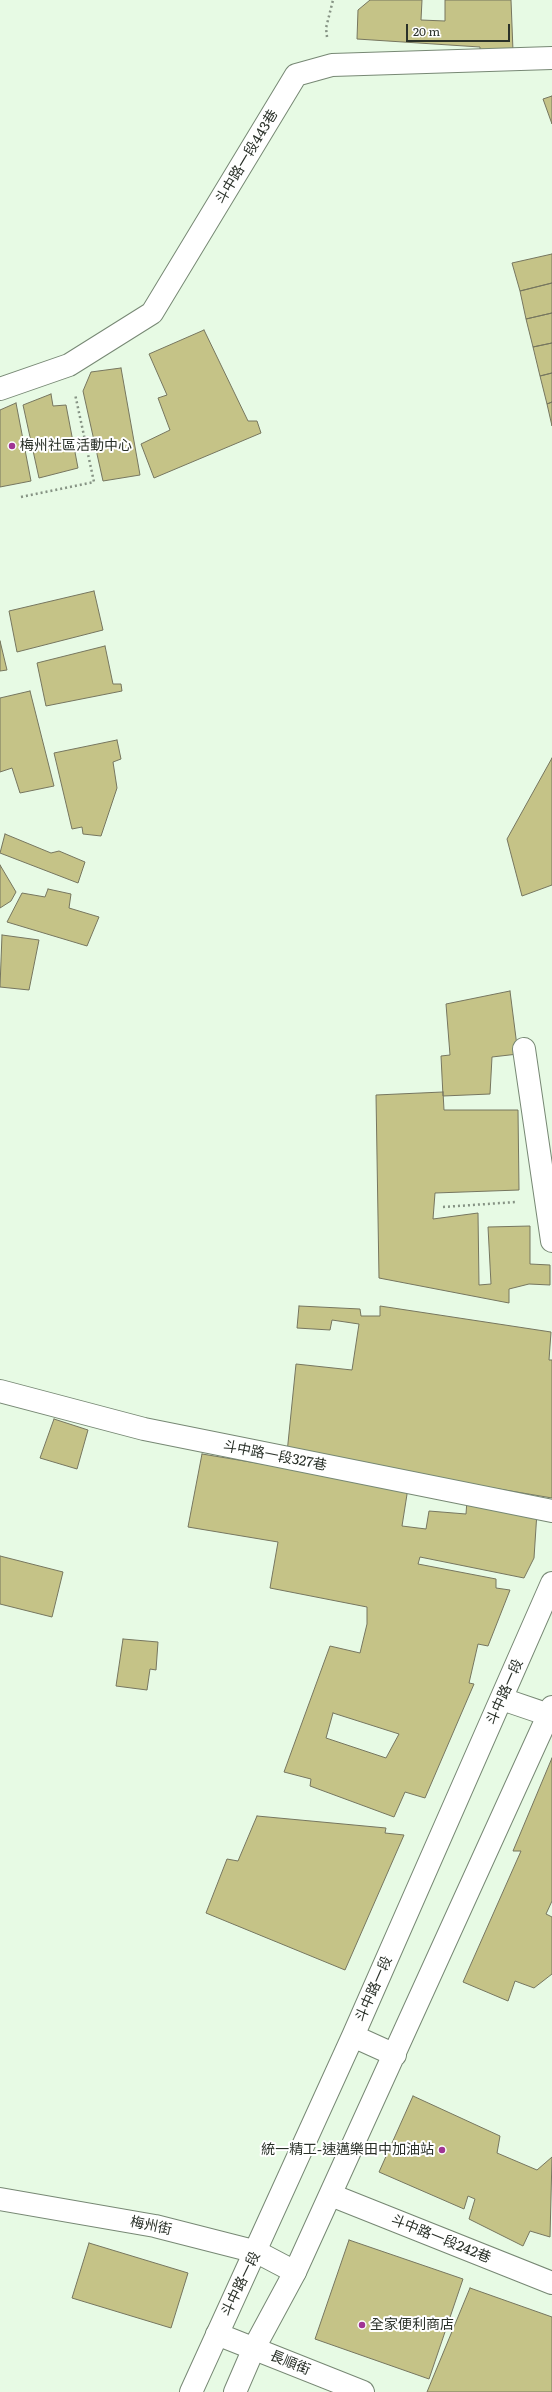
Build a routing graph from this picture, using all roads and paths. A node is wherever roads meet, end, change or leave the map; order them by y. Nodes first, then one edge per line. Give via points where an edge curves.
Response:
1 (333, 0) edge
2 (552, 58) edge
3 (332, 65) junction
4 (69, 364) junction
5 (0, 389) edge
6 (21, 496) dead end
7 (524, 1049) dead end
8 (546, 1200) junction
9 (443, 1207) dead end
10 (552, 1240) edge
11 (0, 1391) edge
12 (552, 1511) edge
13 (552, 1583) edge
14 (502, 1699) junction
15 (551, 1713) edge
16 (353, 2036) junction
17 (394, 2054) junction
18 (331, 2195) junction
19 (0, 2198) edge
20 (257, 2252) junction
21 (295, 2272) junction
22 (552, 2283) edge
23 (217, 2334) junction
24 (254, 2348) junction
25 (191, 2392) edge
26 (235, 2392) edge
27 (362, 2392) edge

1 - 3 path via 326,28
2 - 3 main road, 斗中路一段443巷
3 - 4 main road, 斗中路一段443巷 via 296,75 152,313
4 - 5 main road, 斗中路一段443巷
4 - 6 path via 94,482
7 - 8 main road
8 - 9 path
8 - 10 main road
11 - 12 main road, 斗中路一段327巷 via 144,1430
13 - 14 main road, 斗中路一段
14 - 15 main road
14 - 16 main road, 斗中路一段
15 - 17 main road
16 - 17 main road
16 - 20 main road, 斗中路一段
17 - 18 main road
18 - 21 main road
18 - 22 main road, 斗中路一段242巷
19 - 20 main road, 梅州街 via 155,2226
20 - 21 main road, 梅州街
20 - 23 main road, 斗中路一段
21 - 24 main road
23 - 24 main road, 長順街
23 - 25 main road, 斗中路一段
24 - 26 main road
24 - 27 main road, 長順街

